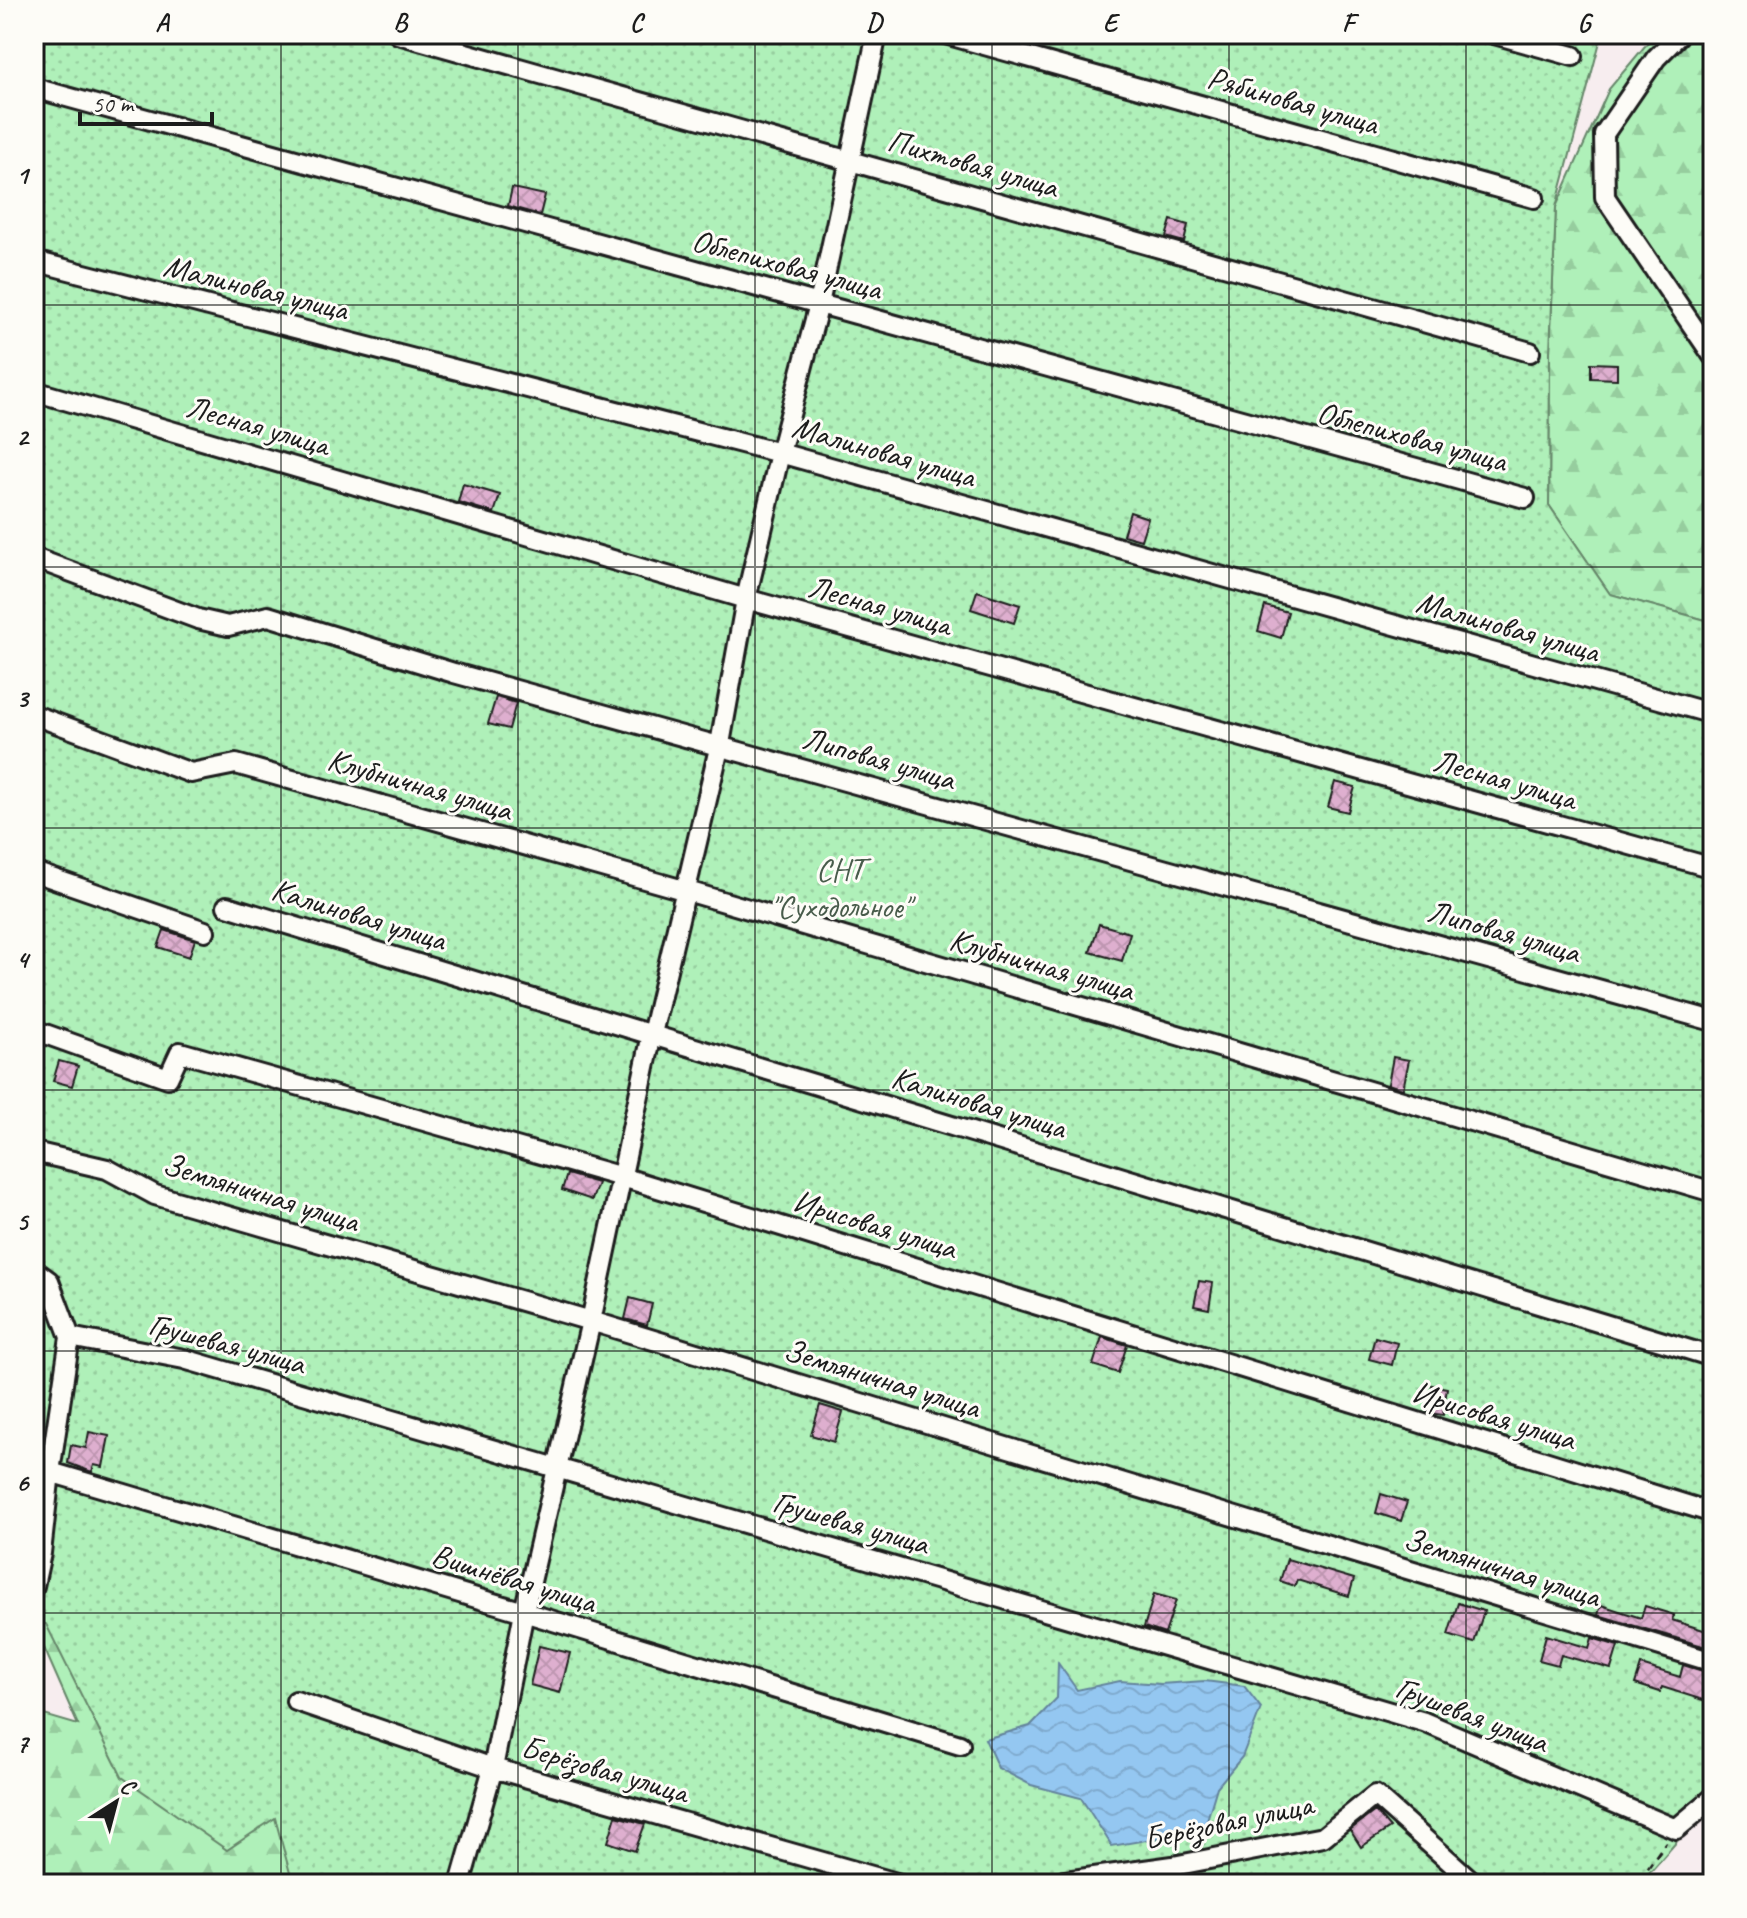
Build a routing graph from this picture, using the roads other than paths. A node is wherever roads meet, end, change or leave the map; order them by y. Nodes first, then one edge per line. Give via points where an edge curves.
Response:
1 (398, 34) edge
2 (877, 34) edge
3 (945, 34) edge
4 (1494, 34) edge
5 (1680, 34) edge
6 (1573, 56) dead end
7 (34, 88) edge
8 (851, 160) junction
9 (1534, 198) dead end
10 (34, 261) edge
11 (819, 304) junction
12 (1530, 352) dead end
13 (1713, 356) edge
14 (34, 391) edge
15 (780, 453) junction
16 (1525, 498) dead end
17 (34, 558) edge
18 (746, 599) junction
19 (1713, 714) edge
20 (34, 715) edge
21 (720, 744) junction
22 (1713, 868) edge
23 (34, 872) edge
24 (687, 891) junction
25 (227, 906) dead end
26 (205, 931) dead end
27 (1713, 1021) edge
28 (34, 1030) edge
29 (652, 1034) junction
30 (34, 1152) edge
31 (622, 1177) junction
32 (1713, 1192) edge
33 (34, 1270) edge
34 (591, 1321) junction
35 (70, 1337) junction
36 (1713, 1357) edge
37 (34, 1448) edge
38 (53, 1451) junction
39 (557, 1467) junction
40 (50, 1472) junction
41 (1713, 1513) edge
42 (34, 1586) edge
43 (524, 1612) junction
44 (1713, 1662) edge
45 (296, 1701) dead end
46 (960, 1745) dead end
47 (493, 1768) junction
48 (1713, 1798) edge
49 (460, 1884) edge
50 (900, 1884) edge
51 (1044, 1884) edge
52 (1475, 1884) edge

1 - 8 street, Пихтовая улица
2 - 8 street
3 - 9 street, Рябиновая улица
4 - 6 street
5 - 13 street via 1656,58 1604,134 1605,197
7 - 11 street, Облепиховая улица
8 - 11 street
8 - 12 street, Пихтовая улица
10 - 15 street, Малиновая улица
11 - 15 street
11 - 16 street, Облепиховая улица
14 - 18 street, Лесная улица
15 - 18 street
15 - 19 street, Малиновая улица
17 - 21 street, Липовая улица via 198,619 228,626 268,616 454,673
18 - 21 street
18 - 22 street, Лесная улица
20 - 24 street, Клубничная улица via 191,773 236,764
21 - 24 street
21 - 27 street, Липовая улица
23 - 26 street
24 - 29 street
24 - 32 street, Клубничная улица
25 - 29 street, Калиновая улица
28 - 31 street, Ирисовая улица via 168,1078 180,1052
29 - 31 street
29 - 36 street, Калиновая улица
30 - 34 street, Земляничная улица via 107,1169 155,1195
31 - 34 street
31 - 41 street, Ирисовая улица
33 - 35 street via 49,1281
34 - 39 street
34 - 44 street, Земляничная улица
35 - 38 street
35 - 39 street, Грушевая улица via 184,1359
37 - 38 street
38 - 40 street
39 - 43 street
39 - 48 street, Грушевая улица via 1424,1722 1676,1829
40 - 42 street
40 - 43 street, Вишнёвая улица
43 - 46 street, Вишнёвая улица
43 - 47 street
45 - 47 street, Берёзовая улица
47 - 49 street
47 - 50 street, Берёзовая улица
51 - 52 street, Берёзовая улица via 1323,1837 1375,1795

